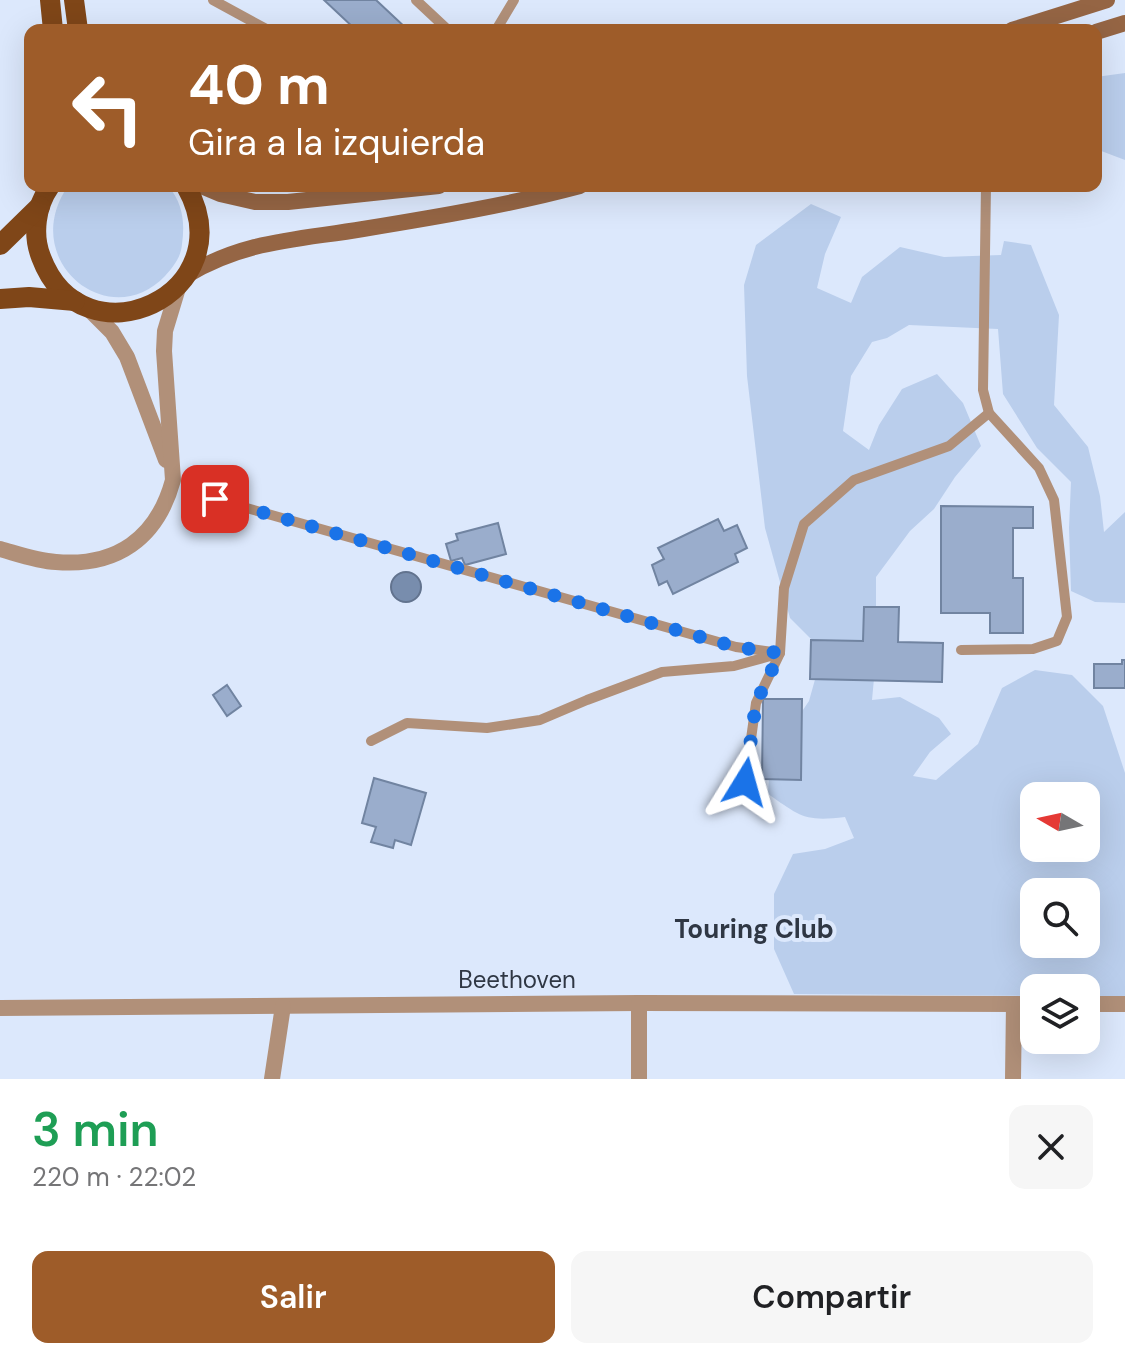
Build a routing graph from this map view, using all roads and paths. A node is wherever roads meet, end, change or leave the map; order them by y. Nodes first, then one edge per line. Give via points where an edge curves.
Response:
1 (50, 0) edge
2 (74, 0) edge
3 (213, 0) edge
4 (416, 0) edge
5 (514, 0) edge
6 (1107, 0) edge
7 (1125, 23) edge
8 (52, 24) edge
9 (77, 24) edge
10 (257, 24) edge
11 (442, 24) edge
12 (500, 24) edge
13 (1031, 24) edge
14 (1102, 30) edge
15 (46, 192) edge
16 (189, 192) edge
17 (215, 192) edge
18 (360, 192) edge
19 (555, 192) edge
20 (986, 192) edge
21 (0, 245) edge
22 (182, 282) junction
23 (0, 299) edge
24 (82, 305) junction
25 (989, 413) junction
26 (173, 480) junction
27 (215, 499) dead end
28 (0, 549) edge
29 (961, 650) dead end
30 (780, 653) junction
31 (371, 741) dead end
32 (745, 782) dead end
33 (639, 1003) junction
34 (1014, 1004) junction
35 (1020, 1004) edge
36 (1100, 1004) edge
37 (1125, 1004) edge
38 (283, 1006) junction
39 (0, 1008) edge
40 (272, 1079) edge
41 (639, 1079) edge
42 (1013, 1079) edge

1 - 8 main road
2 - 9 main road
3 - 10 lane
4 - 11 lane
5 - 12 lane
6 - 13 main road
7 - 14 main road
15 - 21 main road
15 - 24 main road via 36,228 38,250 59,288
16 - 22 main road via 200,237
17 - 18 main road via 255,202 288,202
19 - 22 main road via 483,209 258,244 211,261
20 - 25 lane via 983,390
22 - 24 main road via 159,302 136,311 112,313
22 - 26 street via 165,331 164,351
23 - 24 main road via 29,297
24 - 26 street via 112,332 127,357
25 - 29 lane via 1039,468 1054,500 1067,617 1057,641 1033,649
25 - 30 lane via 949,446 854,480 804,524 784,588
26 - 28 street via 155,522 138,542 112,555 54,562
27 - 30 lane via 736,647
30 - 31 lane via 734,666 662,672 540,720 487,728 407,723
30 - 32 lane via 756,703
33 - 34 street, Beethoven
33 - 38 street, Beethoven
33 - 41 street
34 - 35 street, Beethoven
34 - 42 street
36 - 37 street
38 - 39 street, Beethoven
38 - 40 street

